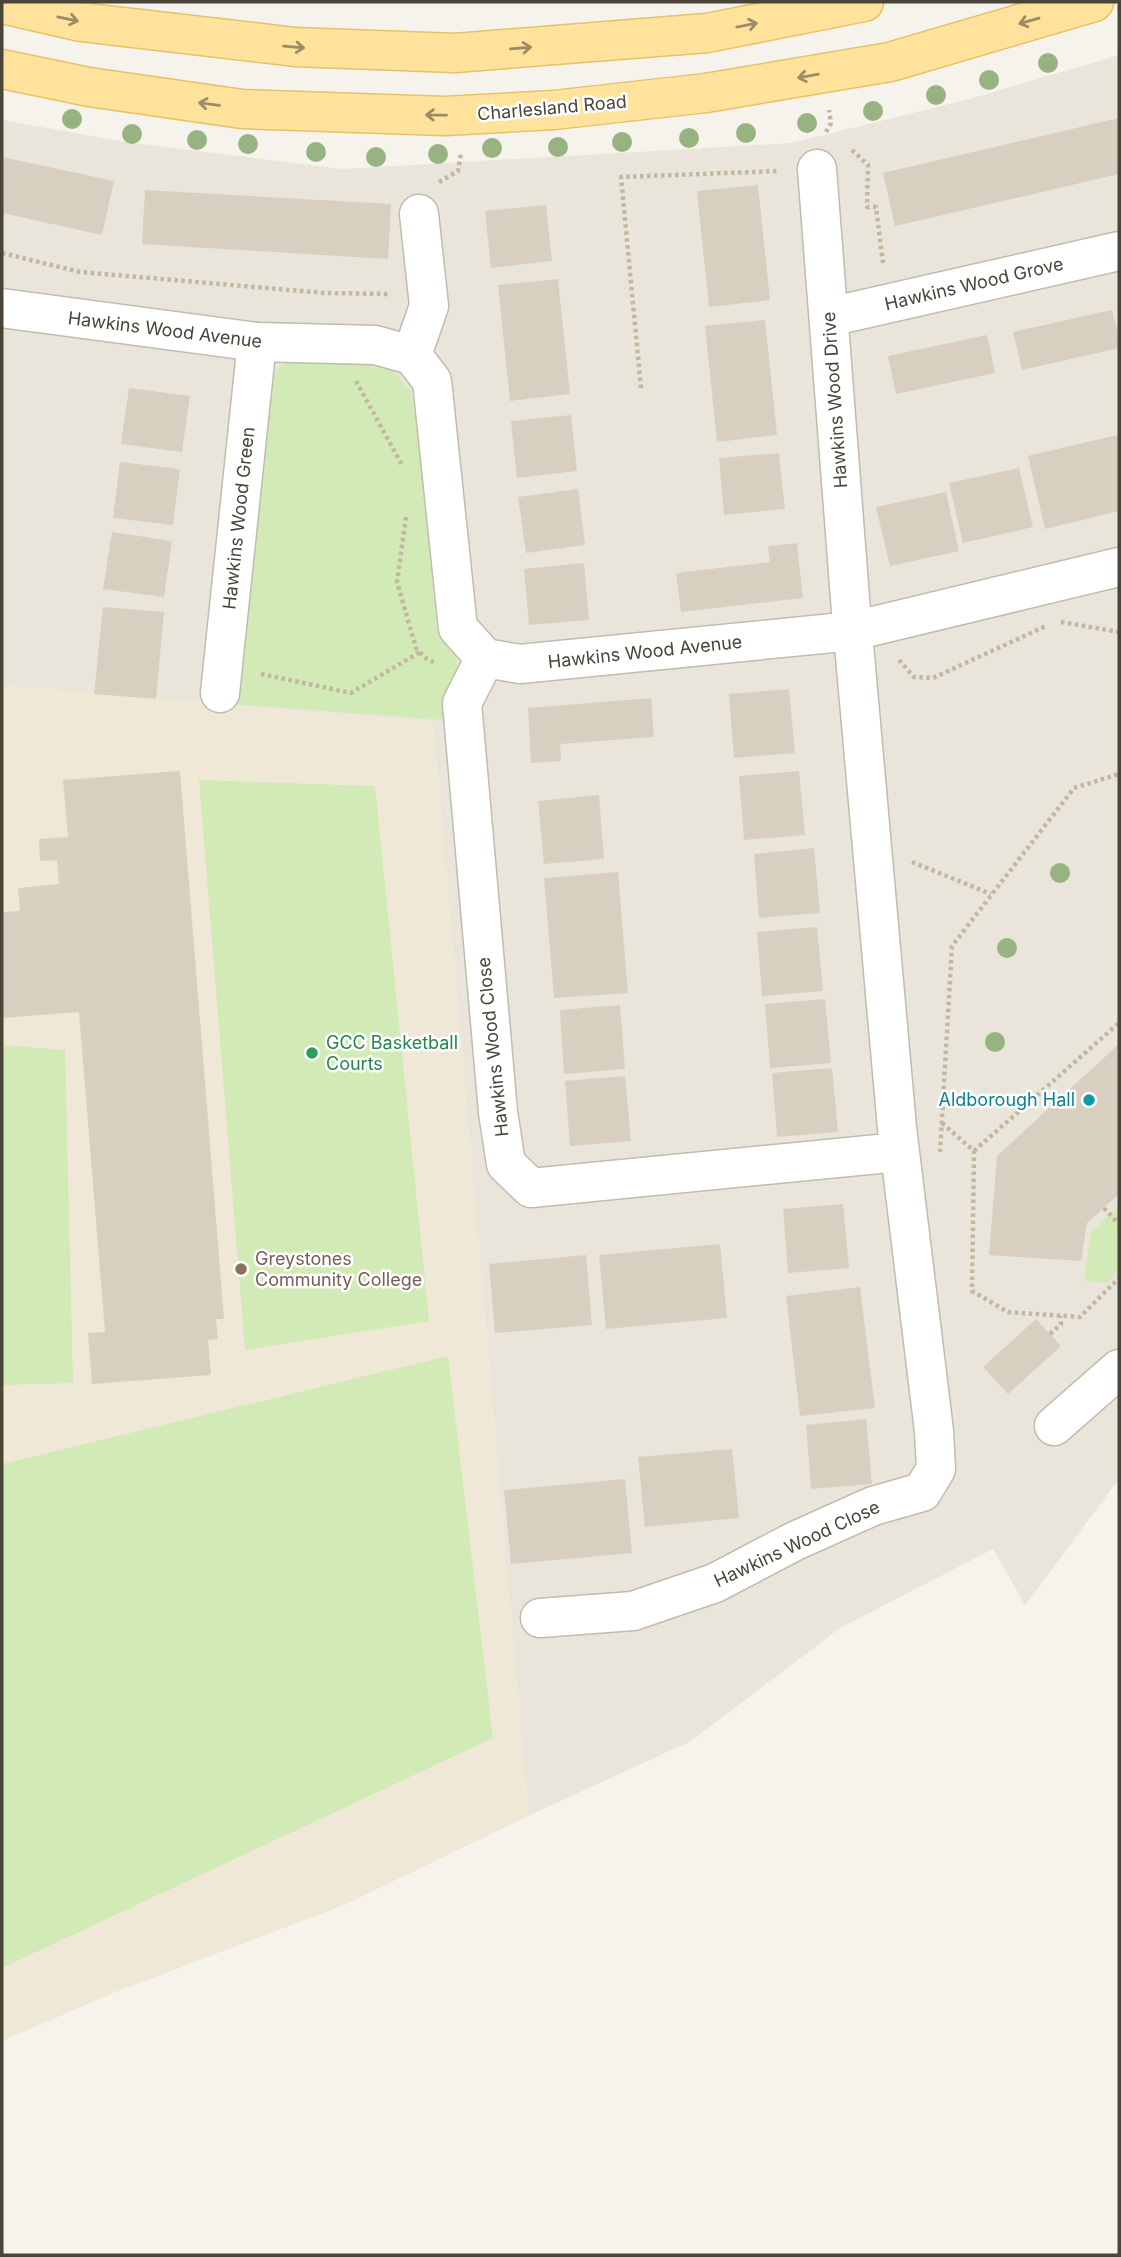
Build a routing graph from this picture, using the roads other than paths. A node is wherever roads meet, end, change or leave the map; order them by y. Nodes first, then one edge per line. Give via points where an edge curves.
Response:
1 (864, 2) edge
2 (1094, 2) edge
3 (2, 4) edge
4 (2, 69) edge
5 (828, 153) road end
6 (419, 214) road end
7 (1119, 251) edge
8 (2, 308) edge
9 (829, 317) junction
10 (257, 342) junction
11 (415, 346) junction
12 (1119, 567) edge
13 (867, 628) junction
14 (485, 658) junction
15 (221, 686) road end
16 (899, 1152) junction
17 (1119, 1369) edge
18 (1054, 1426) dead end
19 (540, 1618) dead end

3 -> 1 main road via 81,22 295,47 455,53 707,33
2 -> 4 main road, Charlesland Road via 890,62 706,93 554,110 444,116 242,108 89,87
5 - 9 street, Hawkins Wood Drive
6 - 11 street via 429,306
7 - 9 street, Hawkins Wood Grove
8 - 10 street, Hawkins Wood Avenue
9 - 13 street, Hawkins Wood Drive
10 - 11 street, Hawkins Wood Avenue
10 - 15 street, Hawkins Wood Green
11 - 14 street via 432,381 458,628
12 - 13 street, Hawkins Wood Avenue
13 - 14 street, Hawkins Wood Avenue via 520,664
13 - 16 street, Hawkins Wood Close via 872,846
14 - 16 street, Hawkins Wood Close via 462,703 506,1164 531,1188
16 - 19 street, Hawkins Wood Close via 936,1469 922,1492 873,1506 715,1583 633,1611
17 - 18 street

